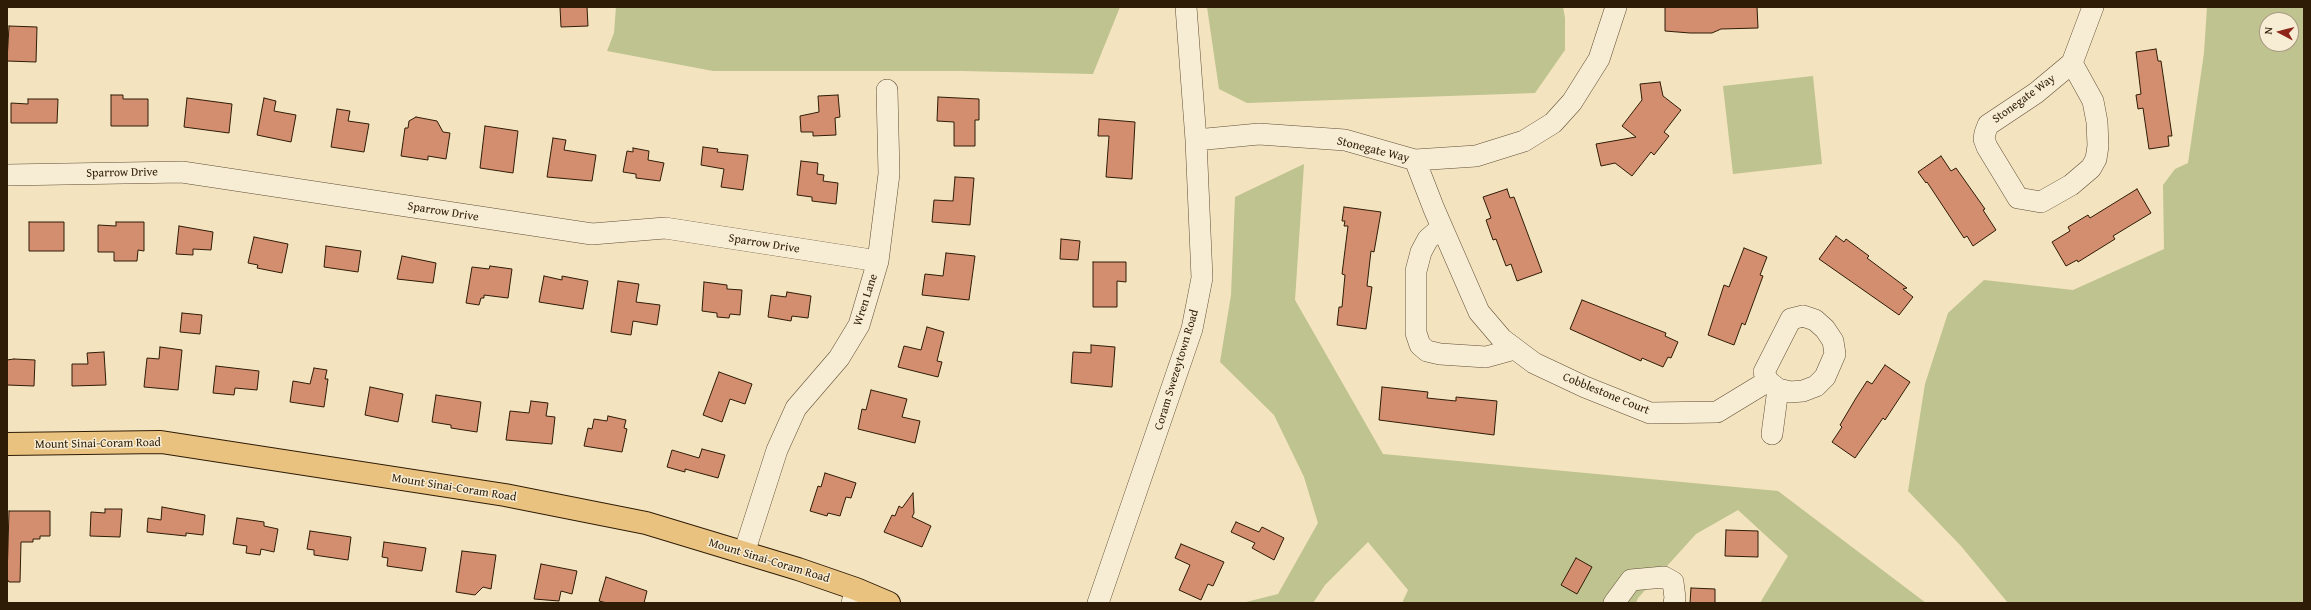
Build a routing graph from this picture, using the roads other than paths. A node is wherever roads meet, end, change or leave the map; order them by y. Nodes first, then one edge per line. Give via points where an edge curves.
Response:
1 (1186, 7) edge
2 (1616, 7) edge
3 (2093, 7) edge
4 (2072, 63) junction
5 (887, 90) dead end
6 (1196, 140) junction
7 (1415, 160) junction
8 (7, 175) edge
9 (1442, 227) junction
10 (878, 261) junction
11 (1515, 349) junction
12 (1772, 434) dead end
13 (7, 444) edge
14 (744, 553) junction
15 (854, 596) edge
16 (889, 603) edge
17 (1098, 603) edge
18 (1614, 603) edge
19 (1674, 603) edge

1 - 6 street, Coram Swezeytown Road
2 - 7 street, Stonegate Way via 1600,59 1572,102 1553,123 1524,141 1476,156
3 - 4 street, Stonegate Way
4 - 4 street, Stonegate Way via 2093,101 2098,140 2096,158 2091,168 2071,185 2042,202 2018,198 1986,147 1984,139 1988,125 2036,93
5 - 10 street, Wren Lane via 889,174
6 - 7 street, Stonegate Way via 1259,134 1345,140
6 - 17 street, Coram Swezeytown Road via 1202,278 1192,329
7 - 9 street, Cobblestone Court
8 - 10 street, Sparrow Drive via 182,172 592,234 665,228
9 - 11 street, Cobblestone Court via 1479,312 1502,339
9 - 11 street via 1428,239 1416,271 1416,333 1420,345 1427,351 1440,354 1486,357
10 - 14 street, Wren Lane via 859,325 839,358 796,408 777,450
11 - 12 street, Cobblestone Court via 1534,363 1577,384 1650,413 1716,412 1773,385
13 - 14 main road, Mount Sinai-Coram Road via 161,442 505,495 646,523
14 - 15 main road, Mount Sinai-Coram Road
15 - 16 main road, Mount Sinai-Coram Road
18 - 19 street via 1631,580 1658,577 1673,582 1676,598

